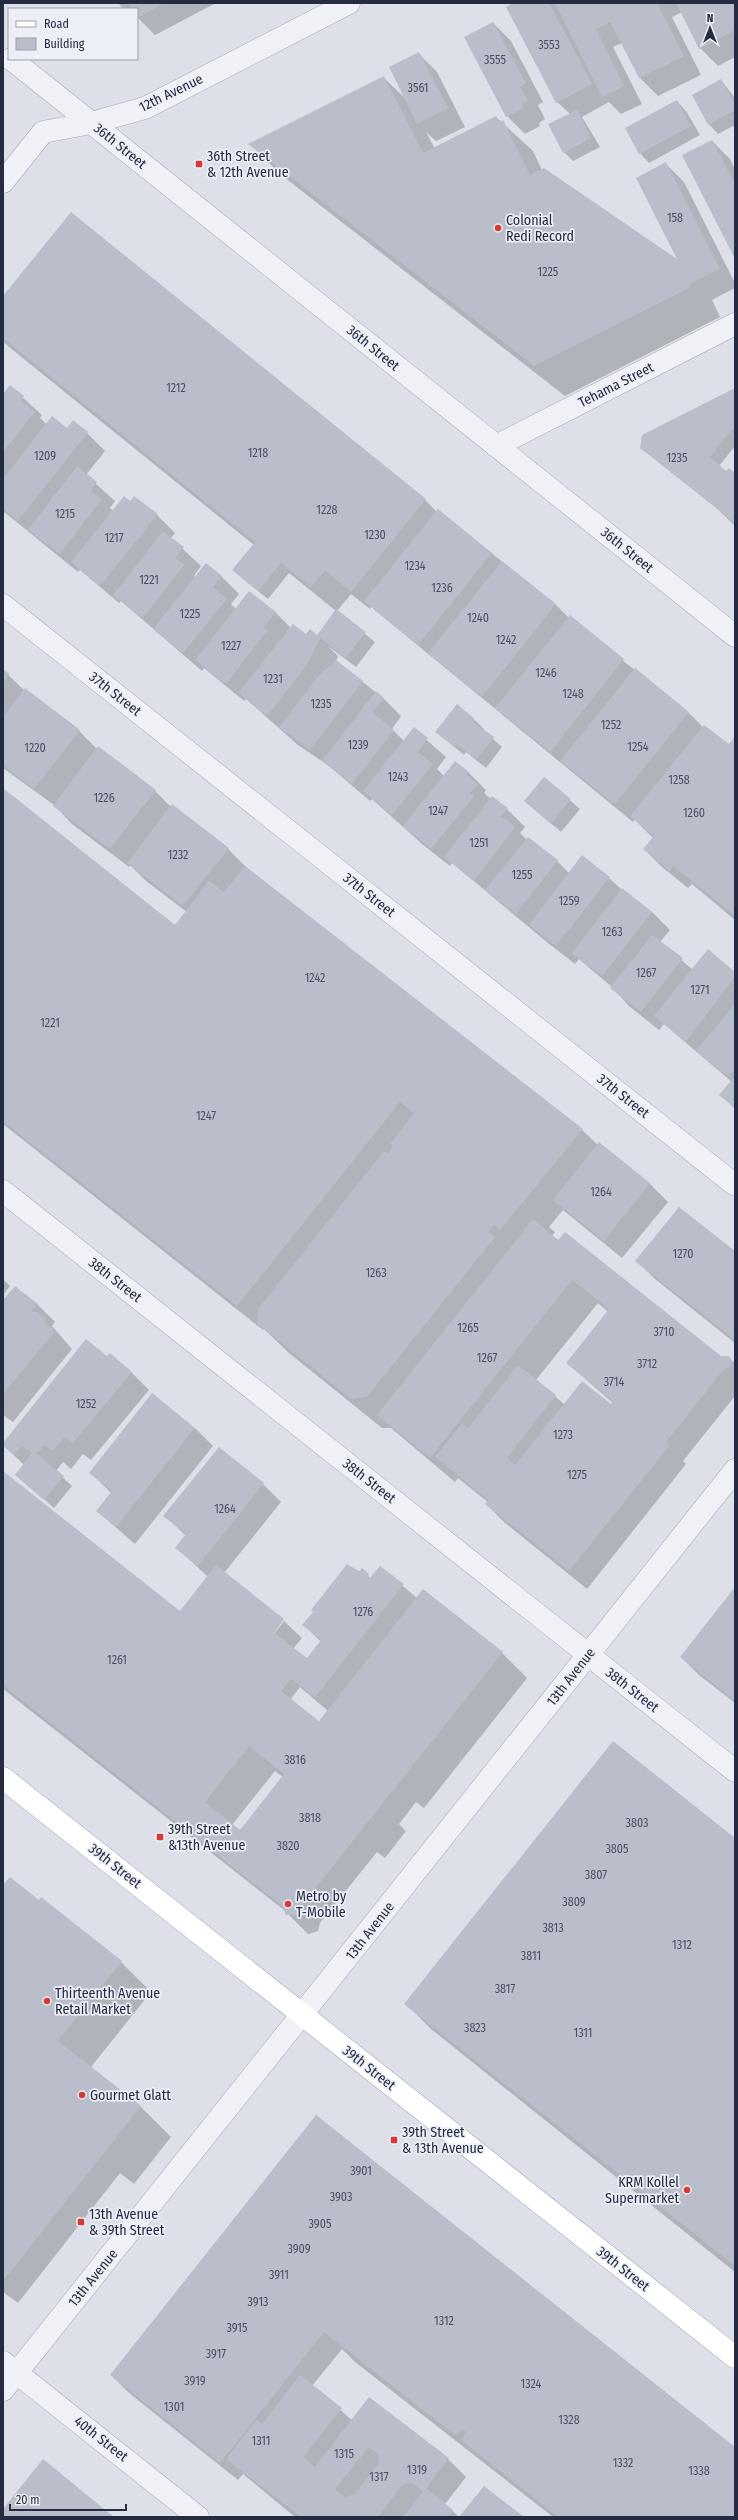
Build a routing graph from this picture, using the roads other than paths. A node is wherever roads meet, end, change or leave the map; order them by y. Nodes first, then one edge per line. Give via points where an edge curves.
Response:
1 (349, 3) edge
2 (13, 60) edge
3 (91, 122) junction
4 (3, 182) edge
5 (735, 324) edge
6 (496, 446) junction
7 (3, 605) edge
8 (735, 636) edge
9 (735, 1185) edge
10 (3, 1191) edge
11 (735, 1470) edge
12 (588, 1656) junction
13 (735, 1771) edge
14 (3, 1778) edge
15 (303, 2016) junction
16 (735, 2357) edge
17 (10, 2367) edge
18 (3, 2390) edge
19 (198, 2517) edge

1 - 3 street, 12th Avenue via 145,108
2 - 3 street, 36th Street
3 - 4 street, 12th Avenue via 42,132
3 - 6 street, 36th Street
5 - 6 street, Tehama Street
6 - 8 street, 36th Street
7 - 9 street, 37th Street
10 - 12 street, 38th Street
11 - 12 street, 13th Avenue
12 - 13 street, 38th Street
12 - 15 street, 13th Avenue
14 - 15 main road, 39th Street
15 - 16 main road, 39th Street
15 - 17 street, 13th Avenue
17 - 18 street, 13th Avenue
17 - 19 street, 40th Street

